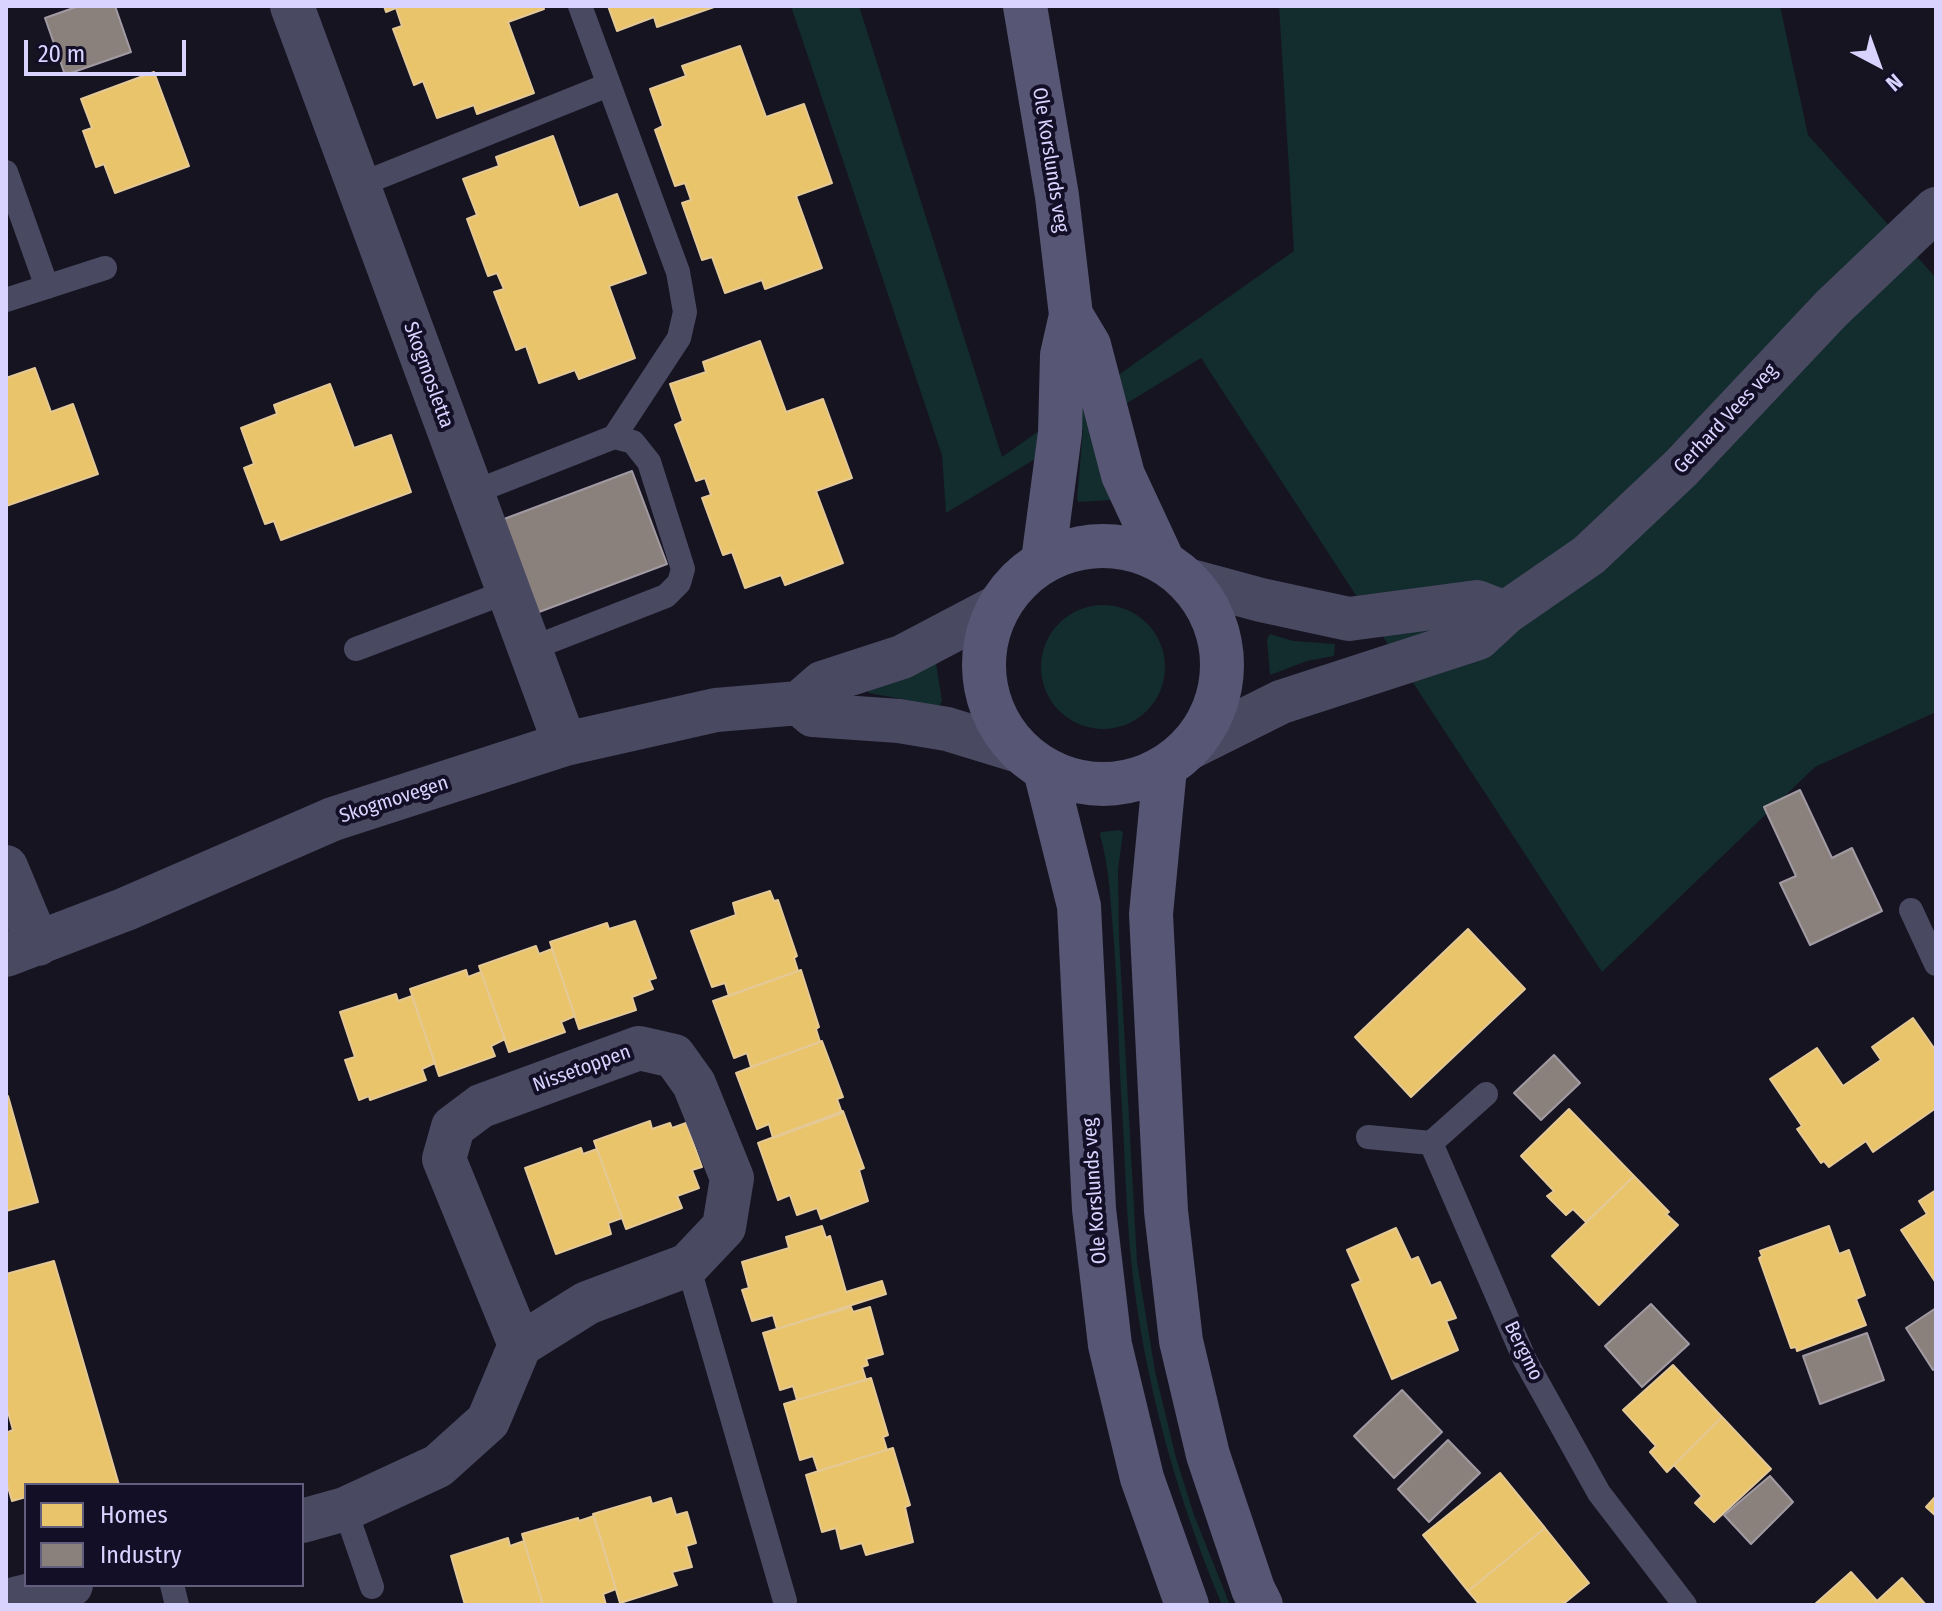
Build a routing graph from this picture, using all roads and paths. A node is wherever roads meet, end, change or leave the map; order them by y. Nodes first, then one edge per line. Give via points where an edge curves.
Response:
1 (292, 6) edge
2 (580, 6) edge
3 (1025, 6) edge
4 (608, 85) junction
5 (6, 172) edge
6 (359, 185) junction
7 (1936, 209) edge
8 (105, 268) dead end
9 (47, 287) junction
10 (6, 300) edge
11 (1071, 315) junction
12 (614, 437) junction
13 (472, 493) junction
14 (1043, 561) junction
15 (1175, 571) junction
16 (509, 591) junction
17 (999, 606) junction
18 (1505, 613) junction
19 (356, 649) dead end
20 (530, 649) junction
21 (799, 703) junction
22 (565, 744) junction
23 (1177, 758) junction
24 (1032, 760) junction
25 (6, 867) edge
26 (1911, 910) dead end
27 (22, 950) edge
28 (1936, 964) edge
29 (1486, 1094) dead end
30 (1368, 1137) dead end
31 (1431, 1143) junction
32 (688, 1265) junction
33 (520, 1345) junction
34 (345, 1509) junction
35 (304, 1520) edge
36 (63, 1587) edge
37 (372, 1587) dead end
38 (6, 1601) edge
39 (785, 1601) dead end
40 (1187, 1605) edge
41 (1261, 1605) edge
42 (1685, 1605) edge

1 - 6 street, Skogmosletta
2 - 4 lane
3 - 11 street, Ole Korslunds veg
4 - 6 lane
4 - 12 lane via 678,272 685,312 679,338
5 - 9 lane
6 - 13 street, Skogmosletta
7 - 18 street, Gerhard Vees veg via 1589,555
8 - 9 lane
9 - 10 lane
11 - 14 street, Ole Korslunds veg via 1062,355 1060,433
11 - 15 street, Ole Korslunds veg via 1089,345 1123,475
12 - 13 lane
12 - 20 lane via 633,442 649,462 683,569 679,583 666,596
13 - 16 street, Skogmosletta
14 - 15 street via 1104,545 1134,549
14 - 17 street
15 - 18 street via 1261,600 1349,619 1477,602
15 - 23 street via 1206,604 1223,663 1208,723
16 - 19 lane
16 - 20 street, Skogmosletta
17 - 21 street via 902,657 822,683
17 - 24 street via 987,635 987,697 1000,727
18 - 23 street, Gerhard Vees veg via 1478,638 1281,702
20 - 22 street, Skogmosletta
21 - 22 street, Skogmovegen via 716,710
21 - 24 street, Skogmovegen via 813,715 947,729
22 - 27 street, Skogmovegen via 333,819
23 - 24 street via 1136,780 1105,785 1074,781
23 - 41 street via 1151,914 1166,1211 1181,1341 1208,1455
24 - 40 street, Ole Korslunds veg via 1079,906 1094,1209 1110,1345 1142,1478
25 - 27 street
26 - 28 lane
29 - 31 lane
30 - 31 lane
31 - 42 lane, Bergmo via 1525,1360 1599,1493
32 - 33 street, Nissetoppen via 587,1303
32 - 33 street, Nissetoppen via 724,1227 732,1178 694,1084 674,1056 639,1048 481,1106 453,1127 444,1159
32 - 39 lane
33 - 34 street via 488,1421 438,1466
34 - 35 street
34 - 37 lane
36 - 38 street

